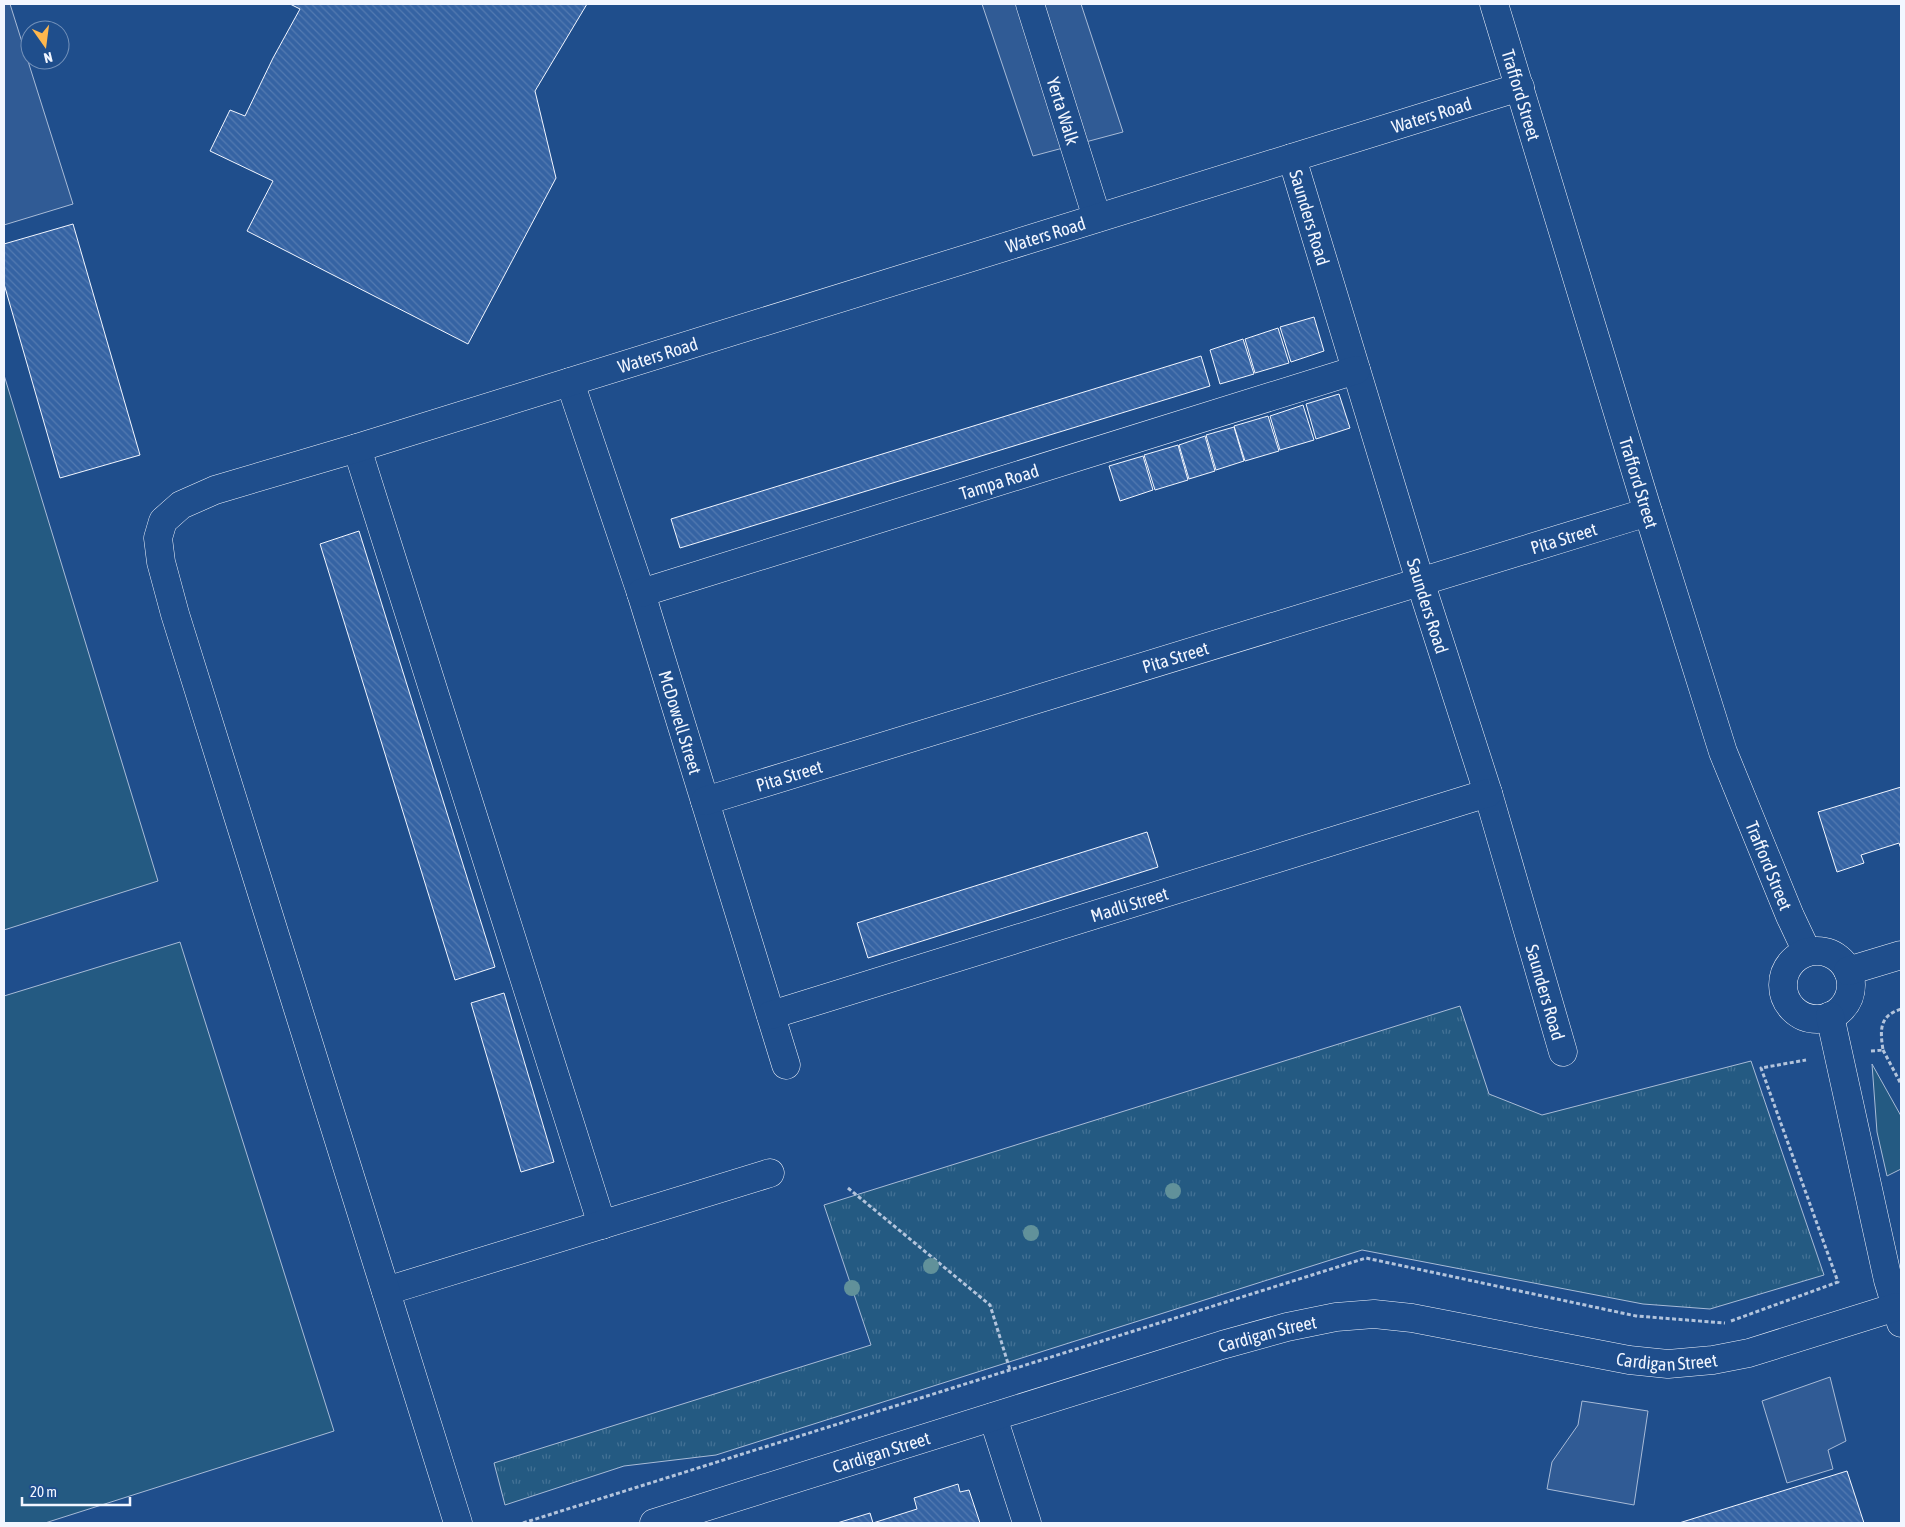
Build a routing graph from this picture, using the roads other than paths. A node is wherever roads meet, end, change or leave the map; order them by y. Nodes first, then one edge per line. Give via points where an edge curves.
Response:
1 (1030, 4) edge
2 (1494, 4) edge
3 (1520, 87) junction
4 (1292, 158) junction
5 (1097, 218) junction
6 (1356, 370) junction
7 (570, 382) junction
8 (357, 448) junction
9 (1648, 512) junction
10 (1420, 580) junction
11 (642, 593) junction
12 (1488, 793) junction
13 (705, 801) junction
14 (1807, 952) junction
15 (1901, 955) edge
16 (1848, 971) junction
17 (771, 1015) junction
18 (1830, 1016) junction
19 (1563, 1052) dead end
20 (786, 1065) dead end
21 (770, 1173) dead end
22 (602, 1225) junction
23 (386, 1290) junction
24 (1899, 1316) edge
25 (993, 1417) junction
26 (458, 1523) edge
27 (654, 1523) edge
28 (1026, 1523) edge

1 - 5 street, Yerta Walk
2 - 3 street, Trafford Street
3 - 4 street, Waters Road
3 - 9 street, Trafford Street
4 - 5 street, Waters Road
4 - 6 street, Saunders Road
5 - 7 street, Waters Road
6 - 10 street, Saunders Road
6 - 11 street, Tampa Road
7 - 8 street, Waters Road
7 - 11 street, McDowell Street
8 - 22 street
8 - 23 street, Waters Road via 215,490 181,505 163,521 158,538 175,614
9 - 10 street, Pita Street
9 - 14 street, Trafford Street via 1722,752
10 - 12 street, Saunders Road
10 - 13 street, Pita Street
11 - 13 street, McDowell Street
12 - 17 street, Madli Street
12 - 19 street, Saunders Road
13 - 17 street, McDowell Street
14 - 16 street via 1817,950 1835,956
14 - 18 street via 1798,956 1784,974 1784,996 1790,1006 1808,1018
15 - 16 street
16 - 18 street via 1851,992 1840,1011
17 - 20 street, McDowell Street
18 - 24 street via 1888,1280
21 - 22 street
22 - 23 street
23 - 26 street, Waters Road
24 - 25 street, Cardigan Street via 1749,1354 1668,1364 1629,1360 1412,1318 1374,1314 1336,1317 1222,1345
25 - 27 street, Cardigan Street
25 - 28 street

